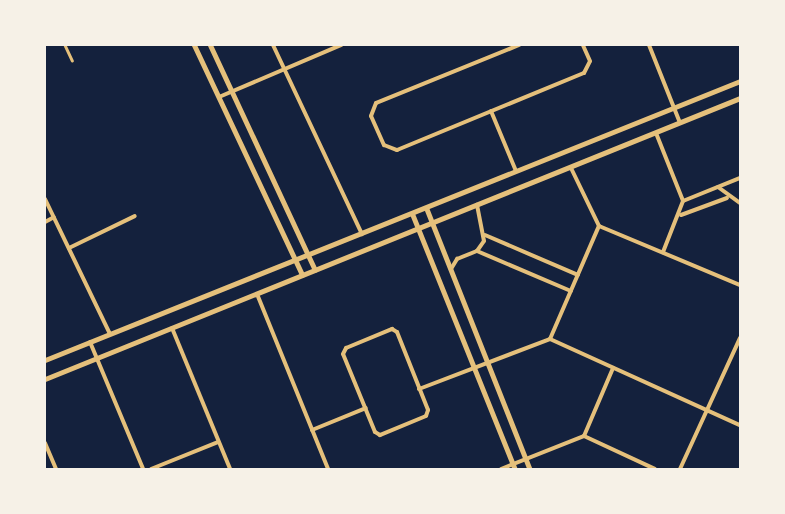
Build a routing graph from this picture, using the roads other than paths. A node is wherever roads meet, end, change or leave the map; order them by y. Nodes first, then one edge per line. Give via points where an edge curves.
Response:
1 (65, 45) edge
2 (194, 45) edge
3 (210, 45) edge
4 (273, 45) edge
5 (341, 45) edge
6 (519, 45) edge
7 (584, 45) edge
8 (649, 45) edge
9 (72, 60) dead end
10 (284, 68) junction
11 (740, 81) edge
12 (230, 90) junction
13 (219, 97) junction
14 (740, 98) edge
15 (674, 107) junction
16 (491, 111) junction
17 (680, 123) junction
18 (656, 133) junction
19 (571, 168) junction
20 (516, 172) junction
21 (740, 178) edge
22 (718, 187) junction
23 (727, 198) junction
24 (45, 199) edge
25 (683, 200) junction
26 (740, 203) edge
27 (477, 206) junction
28 (427, 209) junction
29 (413, 215) junction
30 (681, 215) junction
31 (135, 216) dead end
32 (54, 217) junction
33 (45, 222) edge
34 (432, 223) junction
35 (600, 226) junction
36 (419, 229) junction
37 (362, 234) junction
38 (485, 235) junction
39 (69, 248) junction
40 (477, 251) junction
41 (663, 252) junction
42 (310, 255) junction
43 (296, 260) junction
44 (451, 269) junction
45 (315, 270) junction
46 (302, 275) junction
47 (578, 275) junction
48 (740, 285) edge
49 (571, 291) junction
50 (258, 294) junction
51 (172, 328) junction
52 (110, 334) junction
53 (740, 338) edge
54 (550, 339) junction
55 (90, 342) junction
56 (97, 358) junction
57 (45, 360) edge
58 (487, 362) junction
59 (474, 367) junction
60 (613, 368) junction
61 (45, 379) edge
62 (420, 389) junction
63 (366, 408) junction
64 (708, 411) junction
65 (740, 425) edge
66 (312, 430) junction
67 (584, 436) junction
68 (218, 442) junction
69 (45, 443) edge
70 (526, 459) junction
71 (514, 467) edge
72 (56, 469) edge
73 (143, 469) edge
74 (151, 469) edge
75 (230, 469) edge
76 (328, 469) edge
77 (502, 469) edge
78 (530, 469) edge
79 (655, 469) edge
80 (680, 469) edge

1 - 9 street
2 - 13 main road
3 - 12 main road
4 - 10 street
5 - 10 street
6 - 16 street via 376,103 370,116 384,145 397,150
7 - 16 street via 590,61 584,73
8 - 15 street
10 - 12 street
10 - 37 street
11 - 15 main road
12 - 13 street
12 - 42 main road
13 - 43 main road
14 - 17 main road
15 - 17 street
15 - 20 main road
16 - 20 street
17 - 18 main road
18 - 19 main road
18 - 25 street
19 - 27 main road
19 - 35 street via 591,216
20 - 28 main road
21 - 22 street
22 - 23 street
22 - 25 street
23 - 26 street
23 - 30 street
24 - 32 street
25 - 30 street
27 - 34 main road
27 - 38 street via 476,215
28 - 29 main road
28 - 34 street
29 - 36 street
29 - 37 main road
30 - 41 street
31 - 39 street
32 - 33 street
32 - 39 street
34 - 36 main road
34 - 44 street
35 - 41 street
35 - 47 street
36 - 45 main road
36 - 59 street
37 - 42 main road
38 - 40 street
38 - 47 street
39 - 52 street
40 - 44 street via 457,259
40 - 49 street
41 - 48 street
42 - 43 main road
42 - 45 main road
43 - 46 main road
43 - 52 main road
44 - 58 street
45 - 46 main road
46 - 50 main road
47 - 49 street
49 - 54 street
50 - 51 main road
50 - 66 street
51 - 56 main road
51 - 68 street
52 - 55 main road
53 - 64 street
54 - 58 street
54 - 60 street
55 - 56 street
55 - 57 main road
56 - 61 main road
56 - 73 street
58 - 59 street
58 - 70 street
59 - 62 street
59 - 71 street
60 - 64 street
60 - 67 street
62 - 63 street via 426,416 380,434
62 - 63 street via 397,332 392,329 346,348 344,354
63 - 66 street
64 - 65 street
64 - 80 street
66 - 76 street
67 - 70 street
67 - 79 street
68 - 74 street
68 - 75 street
69 - 72 street
70 - 71 street
70 - 78 street
71 - 77 street

